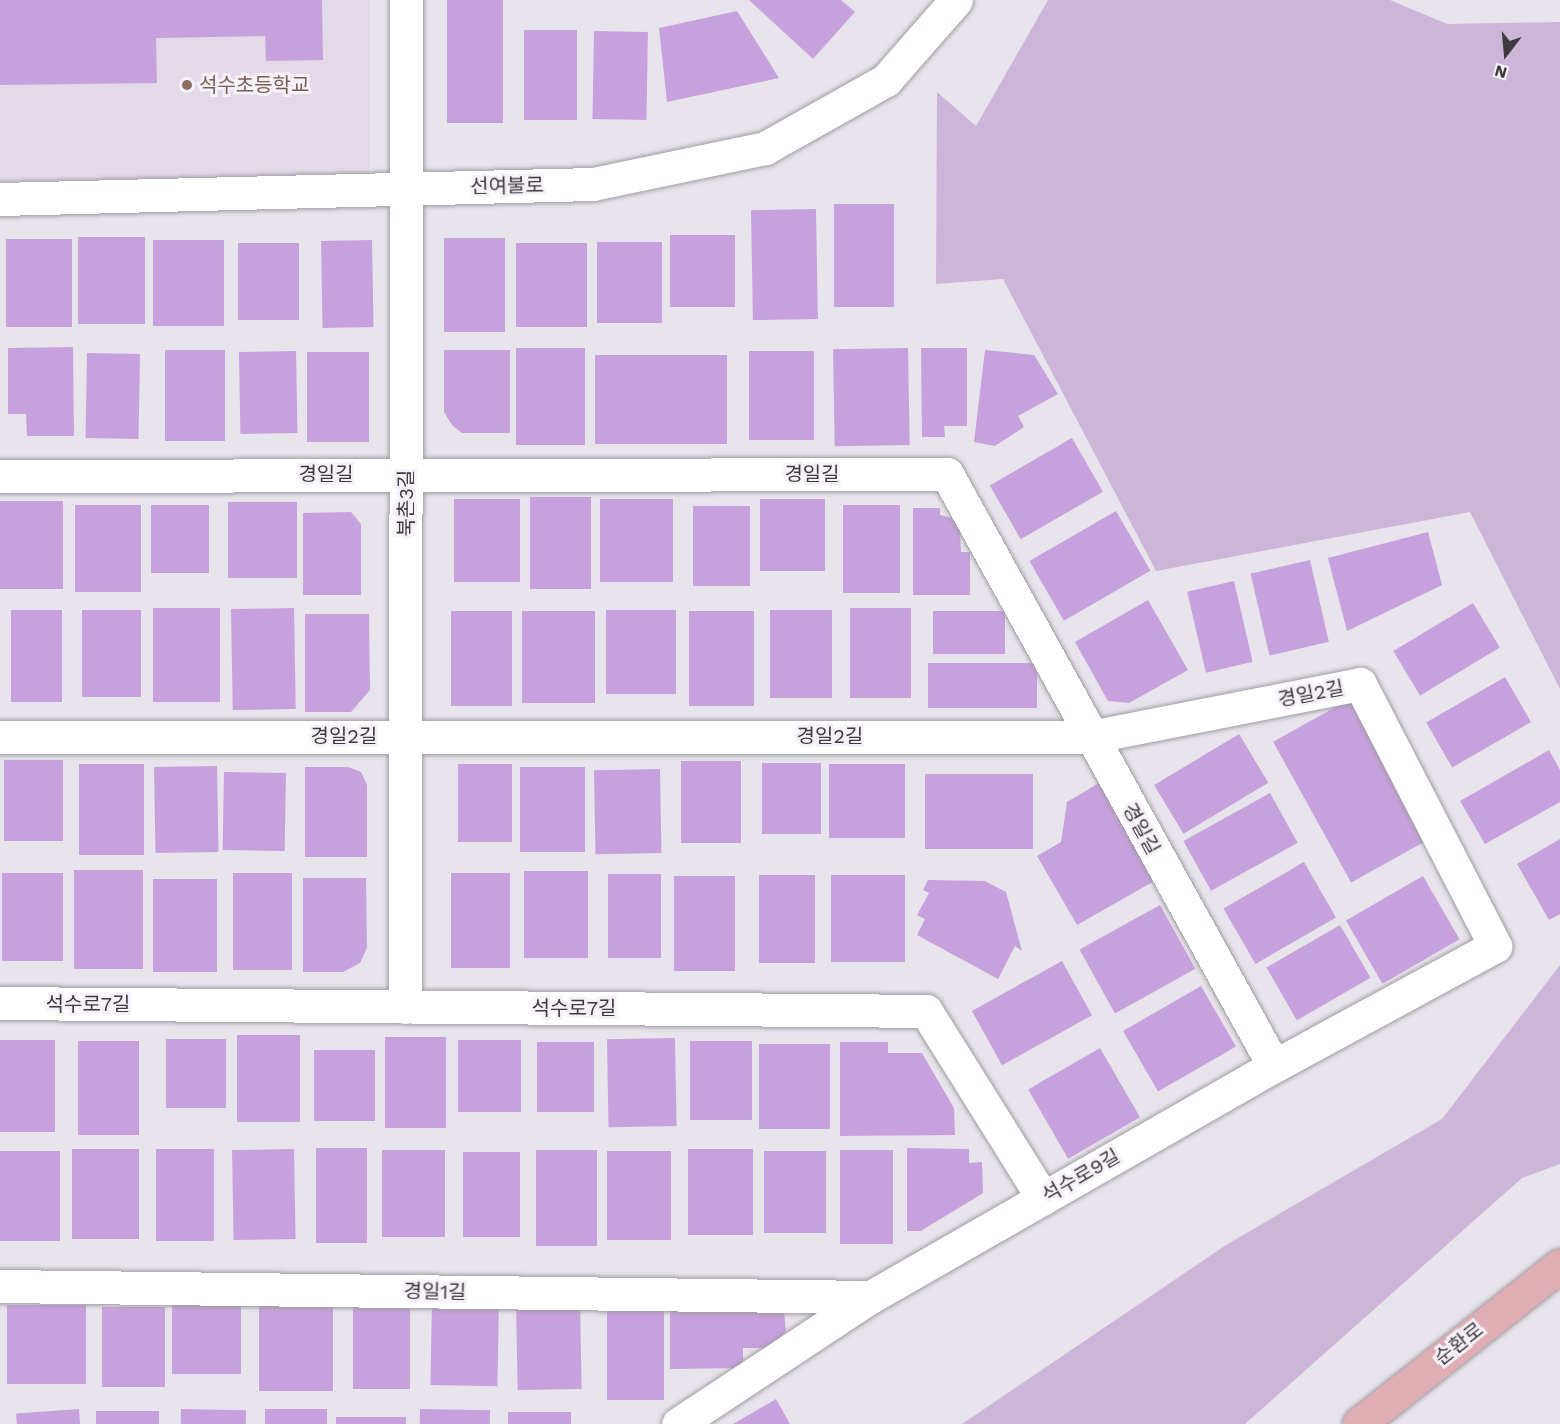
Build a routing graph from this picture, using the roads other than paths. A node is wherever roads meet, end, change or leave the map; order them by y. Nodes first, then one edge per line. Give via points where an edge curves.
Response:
1 (406, 0) edge
2 (956, 0) edge
3 (406, 188) junction
4 (0, 199) edge
5 (406, 473) junction
6 (0, 476) edge
7 (406, 736) junction
8 (0, 737) edge
9 (1090, 737) junction
10 (1495, 946) joint
11 (0, 1003) edge
12 (405, 1007) junction
13 (1274, 1066) junction
14 (1043, 1198) junction
15 (1560, 1265) edge
16 (0, 1287) edge
17 (870, 1297) junction
18 (678, 1424) edge
19 (1359, 1424) edge

1 - 3 street, 북촌3길
2 - 3 street, 선여불로 via 886,80 765,147 593,184
3 - 4 street, 선여불로
3 - 5 street, 북촌3길
5 - 6 street, 경일길
5 - 7 street, 북촌3길
5 - 9 street, 경일길 via 947,474
7 - 8 street, 경일2길
7 - 9 street, 경일2길
7 - 12 street, 북촌3길
9 - 10 street, 경일2길 via 1359,684
9 - 13 street, 경일길
10 - 13 street, 석수로9길
11 - 12 street, 석수로7길
12 - 14 street, 석수로7길 via 926,1011
13 - 14 street, 석수로9길
14 - 17 street, 석수로9길
15 - 19 main road, 순환로
16 - 17 street, 경일1길
17 - 18 street, 석수로9길

